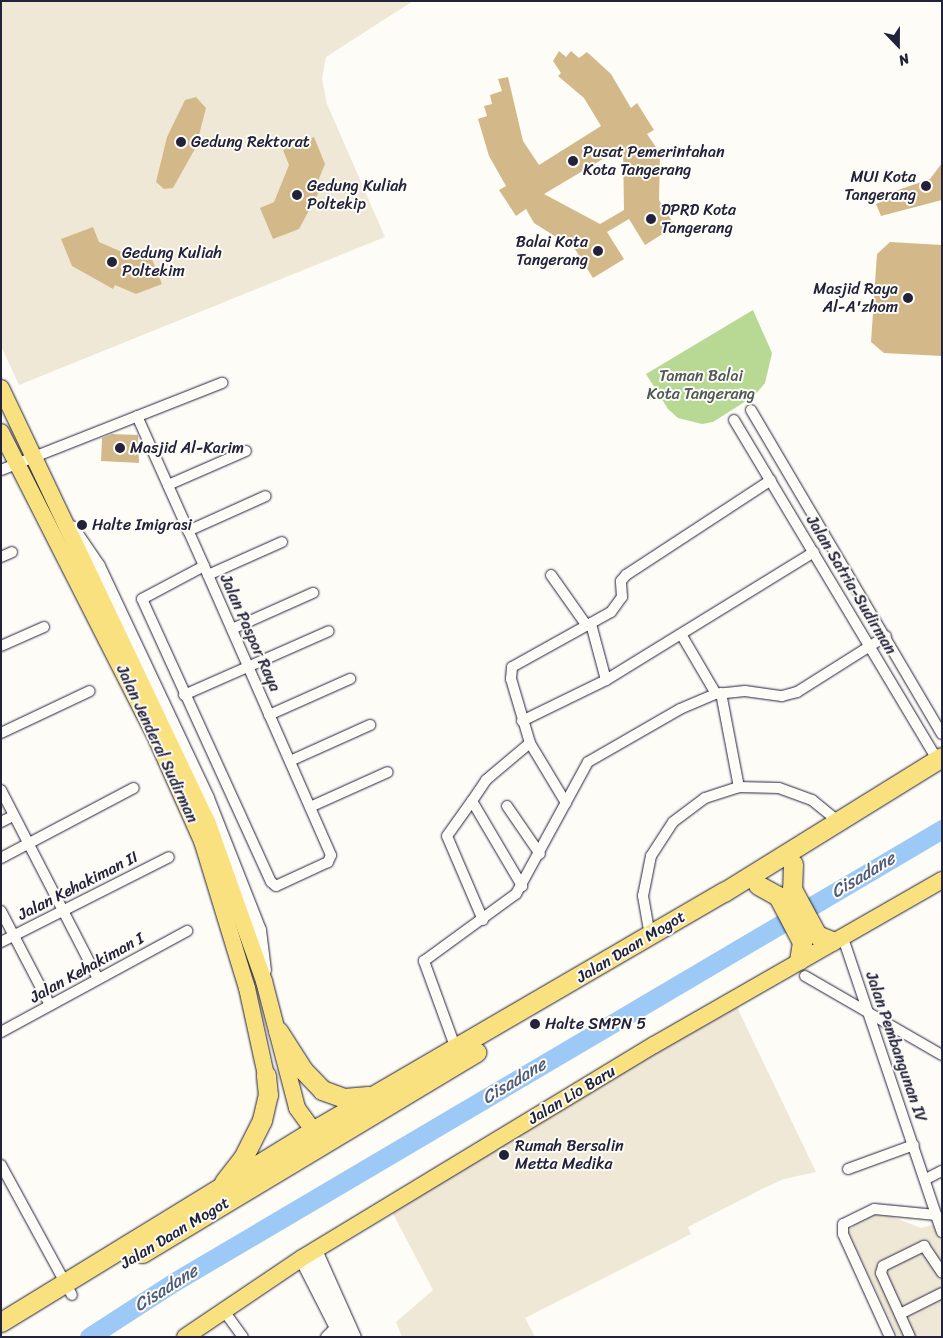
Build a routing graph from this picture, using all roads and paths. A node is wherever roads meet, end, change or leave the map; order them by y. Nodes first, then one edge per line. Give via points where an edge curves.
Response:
1 (222, 383) dead end
2 (1, 388) edge
3 (751, 410) dead end
4 (138, 416) junction
5 (734, 420) dead end
6 (2, 435) edge
7 (246, 450) dead end
8 (34, 456) junction
9 (16, 463) junction
10 (1, 470) edge
11 (771, 480) junction
12 (168, 485) junction
13 (266, 496) dead end
14 (188, 531) junction
15 (282, 542) dead end
16 (12, 552) dead end
17 (814, 552) junction
18 (1, 557) edge
19 (206, 571) junction
20 (551, 575) dead end
21 (314, 593) dead end
22 (589, 625) junction
23 (44, 627) dead end
24 (232, 629) junction
25 (329, 631) dead end
26 (681, 634) junction
27 (886, 636) junction
28 (1, 646) edge
29 (870, 646) junction
30 (248, 666) junction
31 (350, 679) dead end
32 (606, 680) junction
33 (90, 691) dead end
34 (719, 693) junction
35 (184, 694) junction
36 (269, 714) junction
37 (522, 721) junction
38 (370, 725) dead end
39 (1, 733) edge
40 (942, 734) edge
41 (530, 743) junction
42 (290, 761) junction
43 (941, 764) edge
44 (388, 772) dead end
45 (739, 786) junction
46 (134, 788) dead end
47 (1, 790) edge
48 (472, 801) junction
49 (566, 803) junction
50 (506, 806) dead end
51 (310, 807) junction
52 (13, 816) junction
53 (1, 822) edge
54 (839, 822) junction
55 (27, 843) junction
56 (540, 854) junction
57 (169, 857) dead end
58 (1, 858) edge
59 (793, 864) junction
60 (942, 880) edge
61 (758, 885) junction
62 (522, 886) junction
63 (785, 892) junction
64 (1, 911) edge
65 (63, 912) junction
66 (483, 920) junction
67 (187, 931) dead end
68 (14, 936) junction
69 (650, 936) junction
70 (1, 942) edge
71 (816, 948) junction
72 (98, 979) junction
73 (50, 1005) junction
74 (870, 1014) junction
75 (278, 1031) junction
76 (1, 1032) edge
77 (466, 1049) junction
78 (942, 1055) edge
79 (266, 1075) joint
80 (376, 1094) junction
81 (346, 1128) junction
82 (316, 1129) junction
83 (914, 1146) junction
84 (1, 1165) edge
85 (848, 1169) dead end
86 (942, 1172) edge
87 (926, 1179) junction
88 (215, 1193) junction
89 (936, 1215) junction
90 (942, 1232) edge
91 (308, 1254) junction
92 (942, 1273) edge
93 (69, 1290) junction
94 (942, 1293) edge
95 (224, 1311) junction
96 (900, 1314) junction
97 (1, 1322) edge
98 (335, 1333) edge
99 (1, 1336) edge
100 (185, 1337) edge
101 (243, 1337) edge
102 (353, 1337) edge
103 (889, 1337) edge
104 (910, 1337) edge

1 - 4 street
2 - 8 main road, Jalan Jenderal Sudirman
3 - 27 street, Jalan Satria-Sudirman
4 - 8 street
4 - 12 street, Jalan Paspor Raya
5 - 11 street, Jalan Satria-Sudirman
6 - 9 main road, Jalan Jenderal Sudirman
7 - 12 street
8 - 9 street
8 - 75 main road, Jalan Jenderal Sudirman via 207,821 264,981
9 - 10 street
9 - 79 main road, Jalan Jenderal Sudirman via 157,740 202,841 247,988
11 - 17 street, Jalan Satria-Sudirman
11 - 22 street via 626,574 621,581 622,597 611,612
12 - 14 street, Jalan Paspor Raya
13 - 14 street
14 - 19 street, Jalan Paspor Raya
15 - 19 street
16 - 18 street
17 - 26 street
17 - 29 street, Jalan Satria-Sudirman
19 - 24 street, Jalan Paspor Raya
19 - 35 street via 143,597
20 - 22 street
21 - 24 street
22 - 32 street
22 - 37 street via 512,667 511,679
23 - 28 street
24 - 30 street, Jalan Paspor Raya
25 - 30 street
26 - 32 street
26 - 34 street
27 - 29 street
27 - 40 street, Jalan Satria-Sudirman
29 - 34 street via 797,692 782,696
29 - 43 street, Jalan Satria-Sudirman
30 - 35 street
30 - 36 street, Jalan Paspor Raya
31 - 36 street
32 - 37 street
33 - 39 street
34 - 45 street
34 - 49 street via 680,709 596,755 583,770
35 - 51 street, Jalan Paspor Raya via 273,885 328,862 331,855
36 - 42 street, Jalan Paspor Raya
37 - 41 street
38 - 42 street
41 - 48 street via 486,780
41 - 49 street
42 - 51 street, Jalan Paspor Raya
43 - 54 highway, Jalan Daan Mogot
43 - 59 highway, Jalan Daan Mogot
44 - 51 street
45 - 54 street via 779,788 812,800
45 - 69 street via 705,798 673,822 651,856 643,896
46 - 55 street
47 - 52 street
48 - 62 street
48 - 66 street via 447,836
49 - 56 street
50 - 56 street
52 - 53 street
52 - 55 street
54 - 69 highway, Jalan Daan Mogot
55 - 58 street
55 - 65 street
56 - 62 street
57 - 65 street, Jalan Kehakiman II
59 - 61 highway, Jalan Daan Mogot
59 - 63 highway
60 - 71 main road, Jalan Lio Baru
61 - 63 highway
61 - 77 highway, Jalan Daan Mogot
62 - 66 street via 509,902
63 - 71 highway
64 - 68 street
65 - 68 street, Jalan Kehakiman II
65 - 72 street
66 - 77 street via 430,955 425,967
67 - 72 street, Jalan Kehakiman I
68 - 70 street, Jalan Kehakiman II
68 - 73 street
69 - 77 highway, Jalan Daan Mogot
71 - 74 street, Jalan Pembangunan IV
71 - 74 street
71 - 91 main road, Jalan Lio Baru
72 - 73 street, Jalan Kehakiman I
73 - 76 street, Jalan Kehakiman I
74 - 78 street
74 - 83 street, Jalan Pembangunan IV
75 - 80 highway via 303,1070 322,1090 344,1098
75 - 82 main road, Jalan Jenderal Sudirman via 297,1108 306,1123
77 - 80 highway, Jalan Daan Mogot
77 - 81 highway, Jalan Daan Mogot
79 - 88 highway via 268,1095 262,1120 243,1158
80 - 82 highway, Jalan Daan Mogot
81 - 82 main road, Jalan Daan Mogot
81 - 93 highway, Jalan Daan Mogot
82 - 88 highway, Jalan Daan Mogot
83 - 85 street
83 - 87 street, Jalan Pembangunan IV
84 - 93 street
86 - 87 street
87 - 89 street, Jalan Pembangunan IV
88 - 93 highway, Jalan Daan Mogot
89 - 90 street, Jalan Pembangunan IV
89 - 103 street via 874,1209 843,1224 843,1234
91 - 95 main road, Jalan Lio Baru
91 - 98 street
91 - 102 street
92 - 96 street via 924,1246 884,1264 881,1273
93 - 97 highway, Jalan Daan Mogot
93 - 99 highway, Jalan Daan Mogot
94 - 96 street
95 - 100 main road, Jalan Lio Baru
95 - 101 street
96 - 104 street

